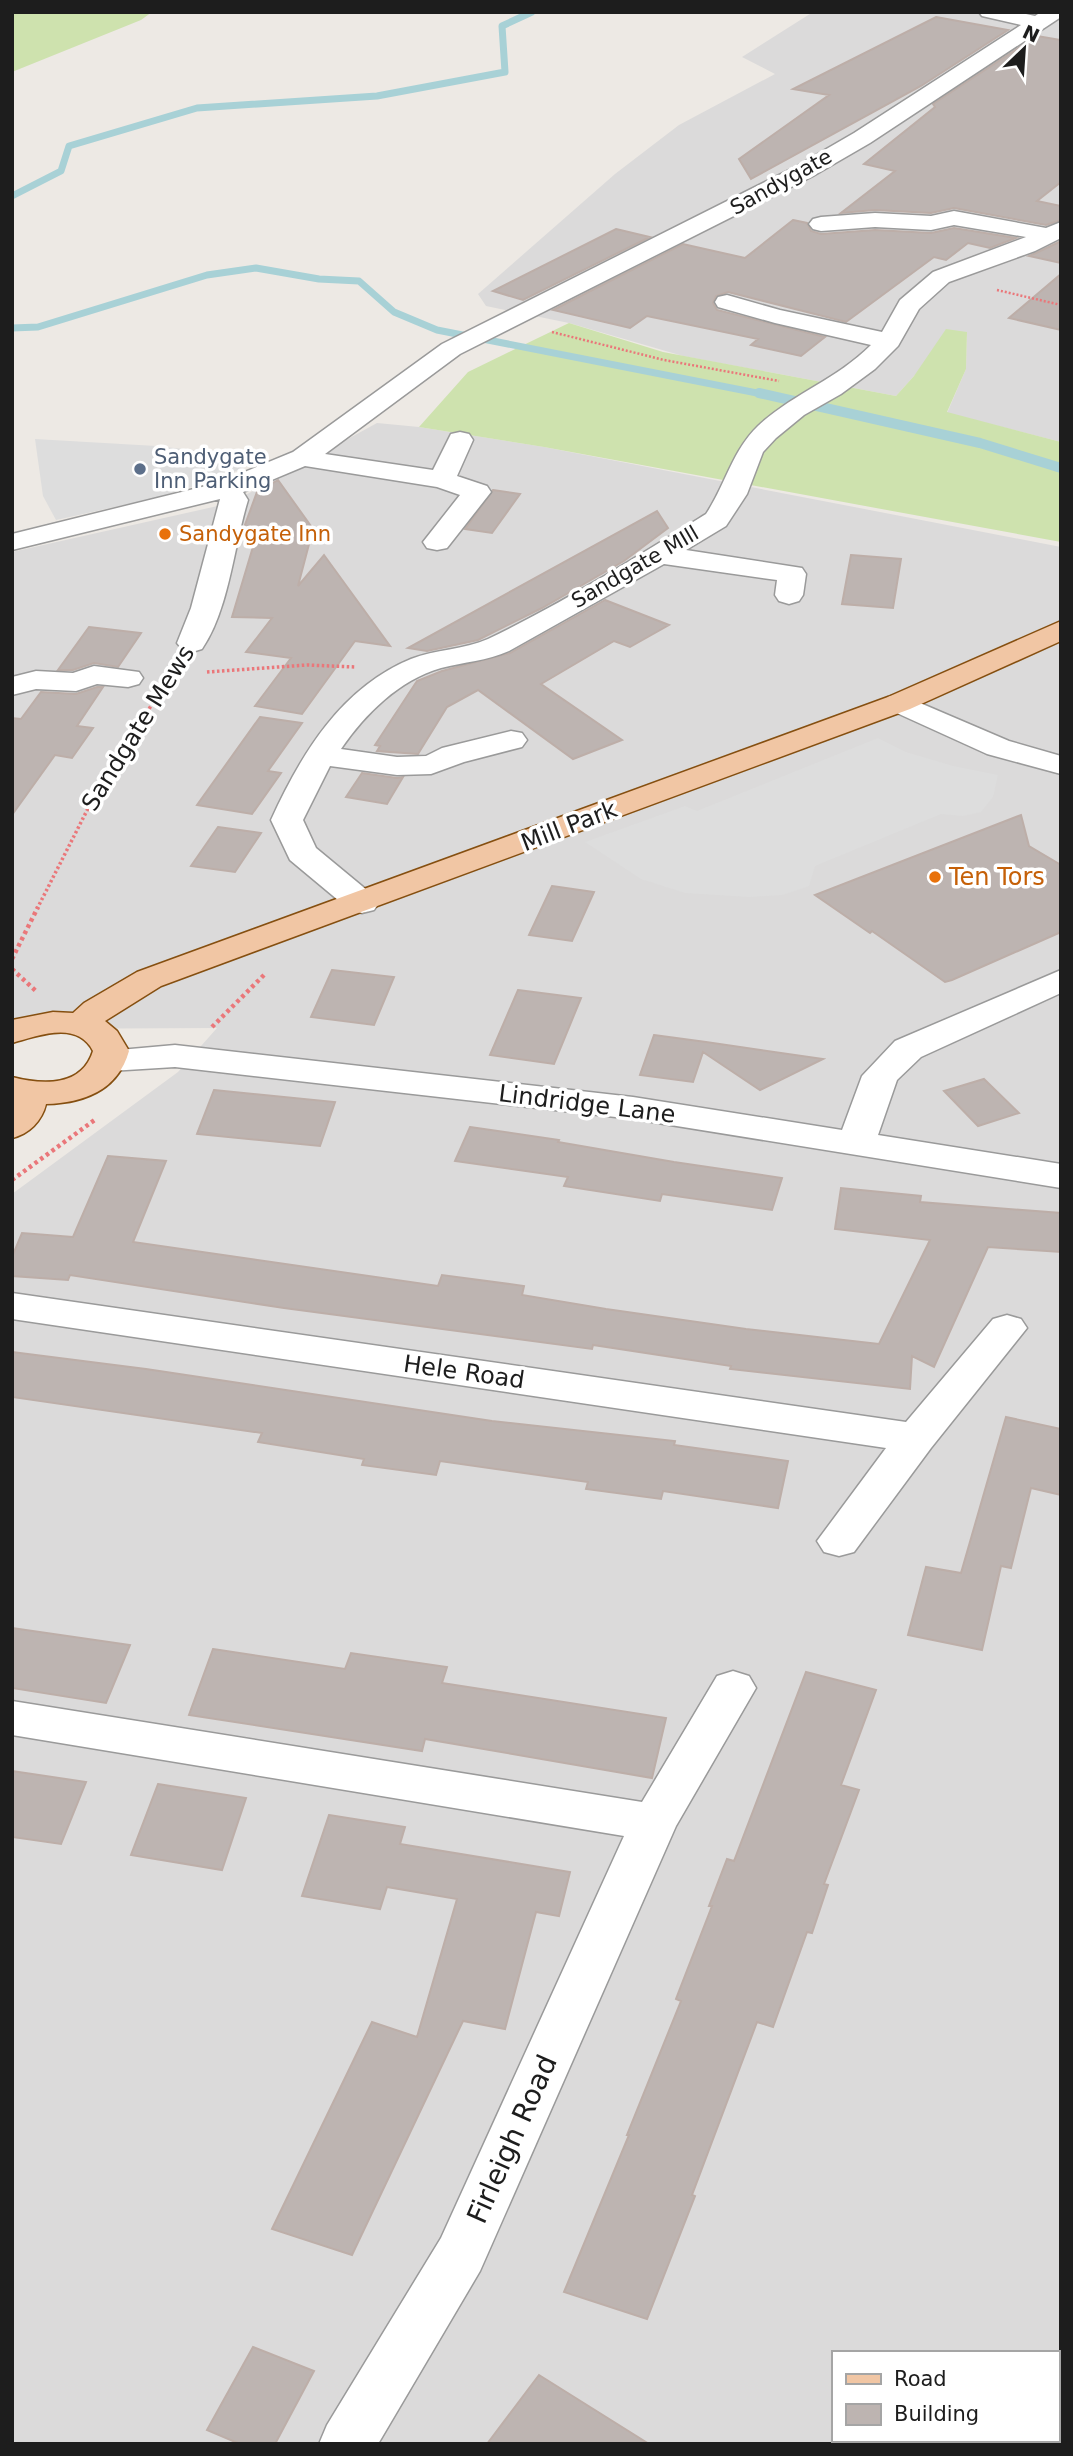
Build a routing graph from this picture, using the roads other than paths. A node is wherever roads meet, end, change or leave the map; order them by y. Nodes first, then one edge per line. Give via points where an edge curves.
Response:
1 (989, 12) edge
2 (1047, 18) edge
3 (911, 206) dead end
4 (931, 223) junction
5 (821, 224) dead end
6 (1054, 232) edge
7 (727, 302) dead end
8 (889, 341) junction
9 (460, 440) dead end
10 (302, 458) junction
11 (442, 480) junction
12 (227, 489) junction
13 (12, 542) edge
14 (437, 542) dead end
15 (659, 555) junction
16 (789, 595) dead end
17 (1061, 630) edge
18 (192, 643) road end
19 (128, 678) dead end
20 (12, 686) edge
21 (899, 703) junction
22 (511, 740) dead end
23 (320, 755) junction
24 (1061, 765) edge
25 (362, 903) junction
26 (1061, 980) edge
27 (81, 1025) junction
28 (12, 1032) edge
29 (110, 1060) junction
30 (22, 1091) edge
31 (12, 1127) edge
32 (856, 1144) junction
33 (1061, 1176) edge
34 (12, 1306) edge
35 (1007, 1328) dead end
36 (916, 1438) junction
37 (839, 1541) dead end
38 (733, 1688) dead end
39 (12, 1718) edge
40 (654, 1822) junction
41 (347, 2444) edge

1 - 2 street
2 - 10 street, Sandygate via 805,171 451,349
3 - 4 street
4 - 5 street via 875,220
4 - 6 street via 954,218
6 - 8 street, Sandgate MIll via 941,277 909,305
7 - 8 street
8 - 15 street, Sandgate MIll via 866,364 767,432 751,450 733,494 716,520
9 - 11 street
10 - 11 street
10 - 12 street, Sandygate
11 - 14 street via 477,492
12 - 13 street, Sandygate
12 - 18 street, Sandgate Mews via 234,500 212,592
15 - 16 street via 792,575
15 - 23 street, Sandgate MIll via 496,647 424,664 393,678 351,713
17 - 21 main road, Mill Park
19 - 20 street via 94,675 76,682 36,680
21 - 24 street via 985,745
21 - 25 main road, Mill Park
22 - 23 street via 431,765 397,766
23 - 25 street, Sandgate MIll via 287,820 302,853
25 - 27 main road, Mill Park via 149,979 96,1010
26 - 32 street via 908,1049 880,1076
27 - 28 main road via 39,1024
27 - 29 main road via 102,1036 111,1051
29 - 30 main road via 98,1076 75,1088
29 - 32 street, Lindridge Lane via 176,1056 633,1108
30 - 31 main road via 26,1111
32 - 33 street, Lindridge Lane
34 - 36 street, Hele Road
35 - 36 street
36 - 37 street
38 - 40 street, Firleigh Road
39 - 40 street
40 - 41 street, Firleigh Road via 461,2254

